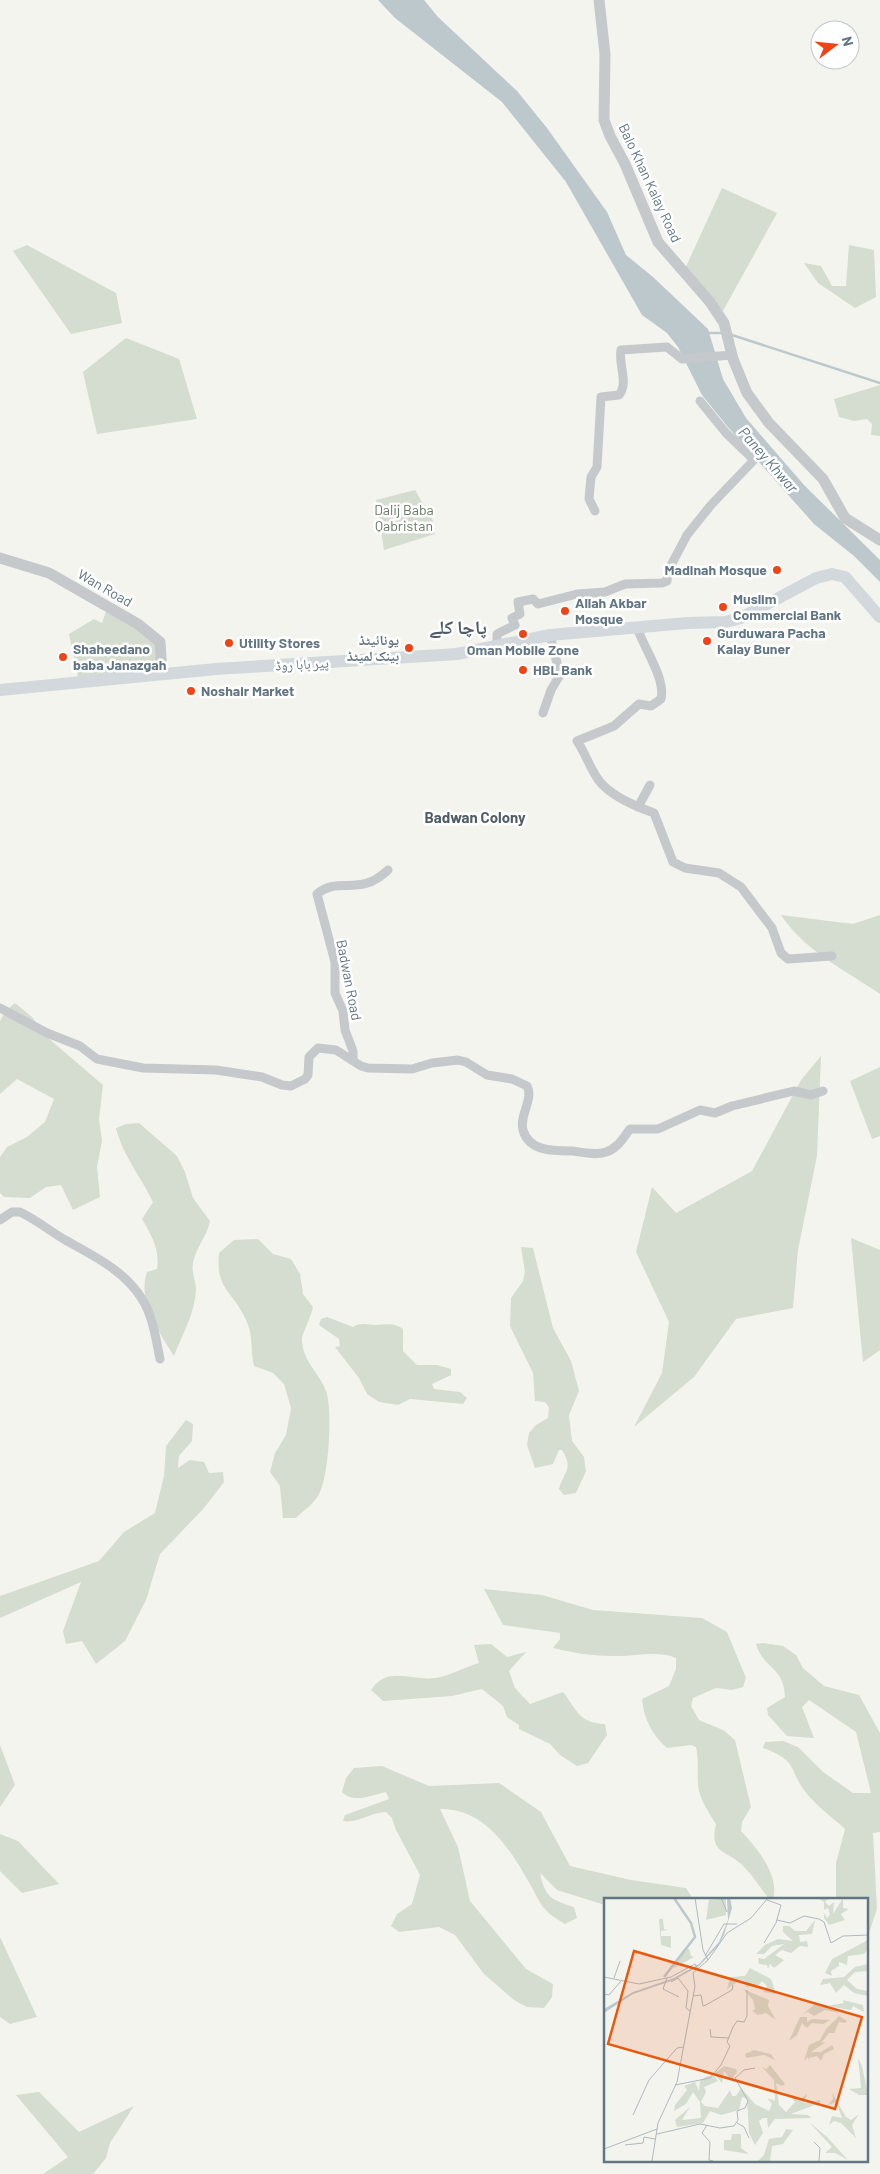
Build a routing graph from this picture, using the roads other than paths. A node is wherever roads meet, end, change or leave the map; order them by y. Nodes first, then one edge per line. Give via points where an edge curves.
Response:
1 (599, 0) edge
2 (732, 355) junction
3 (700, 400) dead end
4 (595, 511) dead end
5 (880, 540) edge
6 (0, 558) edge
7 (878, 613) edge
8 (637, 627) junction
9 (550, 635) junction
10 (497, 646) junction
11 (162, 674) junction
12 (0, 690) edge
13 (543, 713) dead end
14 (650, 785) dead end
15 (638, 807) junction
16 (388, 870) dead end
17 (832, 956) dead end
18 (0, 1008) edge
19 (353, 1060) junction
20 (823, 1090) dead end
21 (0, 1220) edge
22 (160, 1359) dead end

1 - 2 street, Balo Khan Kalay Road via 605,54 606,129 625,164 658,242 724,323
2 - 4 street via 682,359 668,347 621,350 622,392 619,396 601,397 597,467 591,477 589,499
2 - 5 street, Balo Khan Kalay Road via 747,393 769,423 823,479 846,518
3 - 10 street via 726,433 754,460 711,505 688,535 668,571 667,581 625,584 605,592 577,594 538,604 533,599 518,602 520,614 512,618 515,625 500,630
6 - 11 street, Wan Road via 49,573 138,624 160,642
7 - 8 main road, پیر بابا روڈ via 845,578 832,574 816,578 742,618 725,622
8 - 9 main road, پیر بابا روڈ
8 - 15 street via 649,651 661,699 651,706 639,704 614,726 577,741 601,783
9 - 10 main road, پیر بابا روڈ
9 - 13 street via 560,675
10 - 11 main road, پیر بابا روڈ via 457,654
11 - 12 main road, پیر بابا روڈ
14 - 15 street
15 - 17 street via 654,814 658,820 673,862 685,868 719,873 741,887 772,928 781,953 788,959
16 - 19 street, Badwan Road via 378,880 367,884 329,887 316,894 335,962 335,993 343,1011
18 - 19 street via 80,1046 97,1059 143,1068 216,1070 262,1077 291,1086 308,1075 309,1057 318,1048 336,1050
19 - 20 street via 368,1068 398,1070 447,1061 466,1062 486,1075 527,1086 529,1096 522,1119 523,1131 536,1146 545,1150 597,1154 616,1148 630,1128 658,1129 700,1110 715,1113 794,1090 811,1095
21 - 22 street via 12,1212 20,1212 116,1270 142,1299

